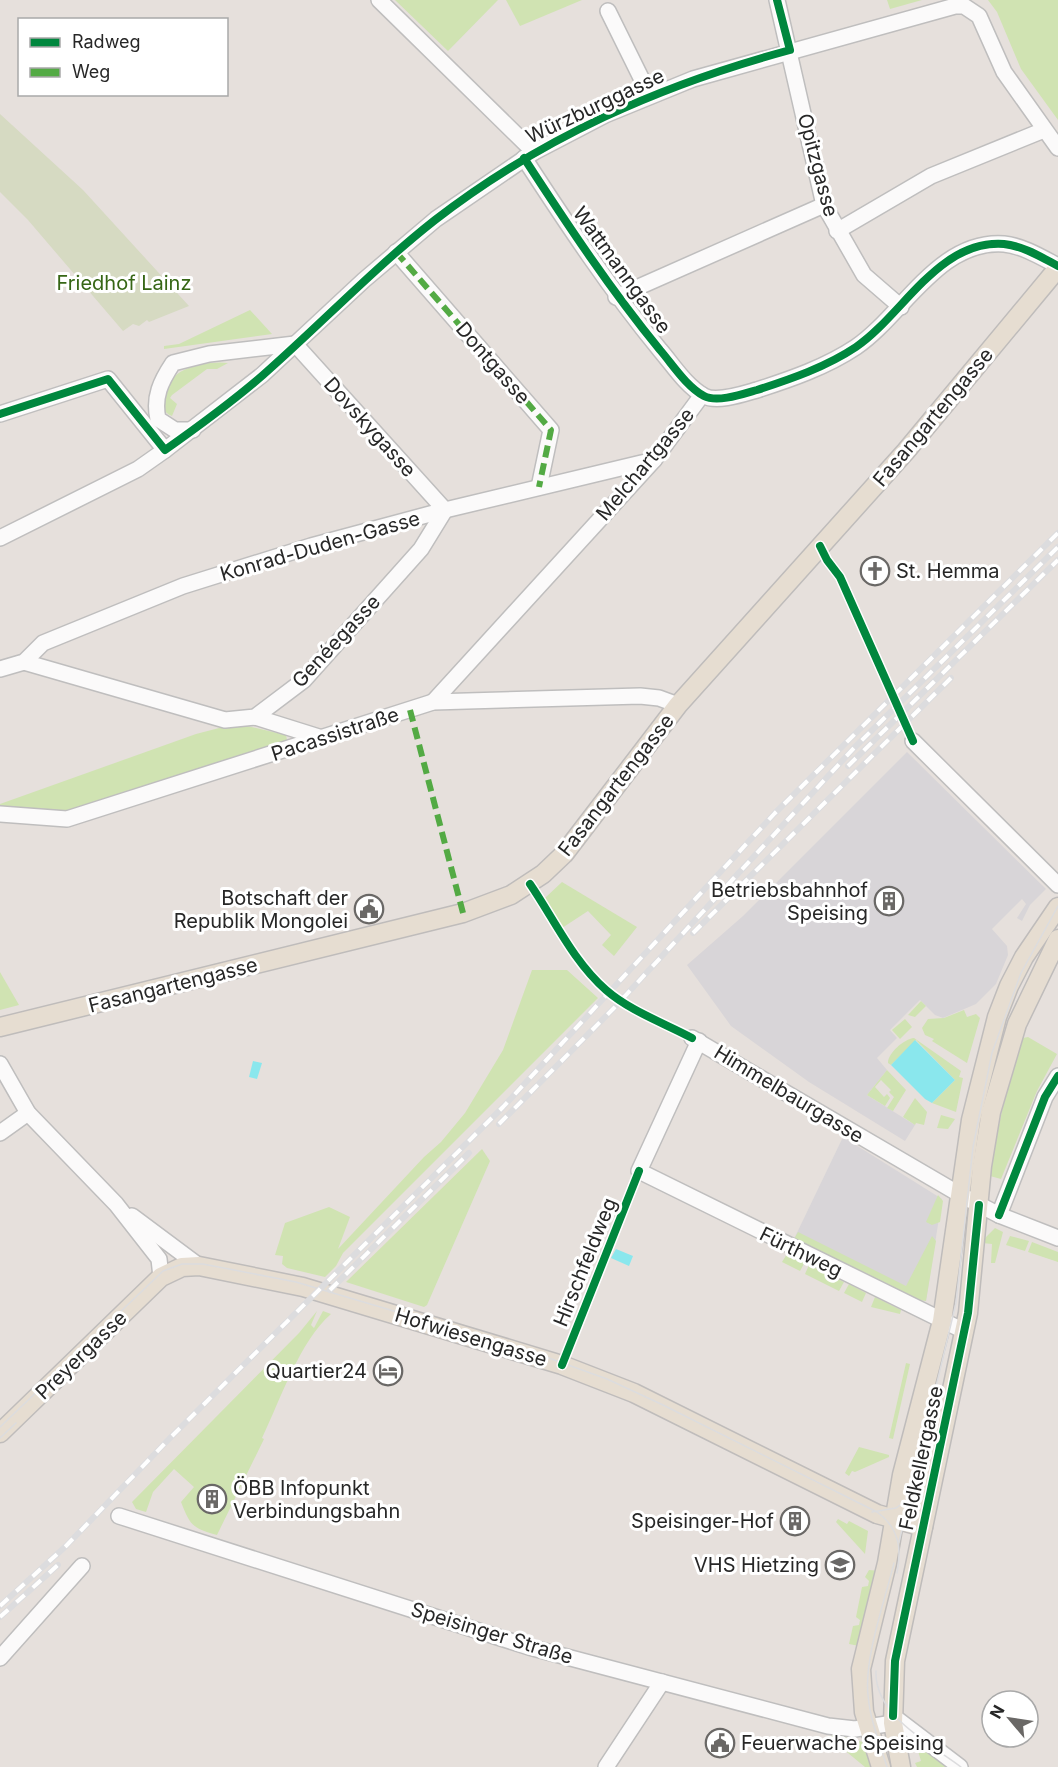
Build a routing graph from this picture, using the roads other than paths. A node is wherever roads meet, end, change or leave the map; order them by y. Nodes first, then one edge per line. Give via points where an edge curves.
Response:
1 (379, 0) edge
2 (777, 0) edge
3 (608, 10) dead end
4 (790, 50) junction
5 (650, 96) junction
6 (1044, 130) junction
7 (1058, 148) edge
8 (529, 155) junction
9 (824, 205) junction
10 (837, 231) junction
11 (396, 252) junction
12 (1058, 267) edge
13 (616, 297) junction
14 (901, 308) junction
15 (295, 344) junction
16 (702, 395) junction
17 (0, 414) edge
18 (193, 430) junction
19 (165, 450) junction
20 (654, 459) junction
21 (539, 487) junction
22 (445, 510) junction
23 (0, 538) edge
24 (24, 662) junction
25 (0, 669) edge
26 (433, 702) junction
27 (678, 705) junction
28 (255, 717) junction
29 (322, 738) junction
30 (913, 741) dead end
31 (0, 814) edge
32 (1058, 885) edge
33 (1058, 907) edge
34 (1058, 939) edge
35 (0, 1027) edge
36 (696, 1039) joint
37 (0, 1064) edge
38 (1058, 1076) edge
39 (28, 1113) junction
40 (0, 1133) edge
41 (959, 1194) junction
42 (116, 1204) junction
43 (979, 1205) junction
44 (999, 1215) junction
45 (1058, 1238) edge
46 (199, 1266) junction
47 (162, 1277) junction
48 (942, 1321) junction
49 (964, 1331) junction
50 (0, 1433) edge
51 (119, 1516) dead end
52 (894, 1519) junction
53 (923, 1527) junction
54 (82, 1566) dead end
55 (0, 1658) edge
56 (662, 1682) junction
57 (893, 1720) junction
58 (869, 1729) junction
59 (606, 1767) edge
60 (881, 1767) edge
61 (901, 1767) edge
62 (960, 1767) edge

1 - 8 street, Wattmanngasse
2 - 4 street, Opitzgasse
3 - 5 street
4 - 5 street, Würzburggasse
4 - 6 street, Würzburggasse via 964,6 979,16 1004,72
4 - 9 street, Opitzgasse
5 - 8 street, Würzburggasse
6 - 7 street, Würzburggasse
6 - 10 street via 931,176
8 - 11 street, Würzburggasse via 436,219
8 - 13 street, Wattmanngasse
9 - 10 street, Opitzgasse
9 - 13 street
10 - 14 street, Opitzgasse via 864,275
11 - 15 street, Würzburggasse
11 - 21 street, Dontgasse via 552,430
12 - 14 street, Melchartgasse via 1024,249 986,244 962,252 942,265
12 - 27 main road, Fasangartengasse via 906,451
13 - 16 street, Wattmanngasse
14 - 16 street, Melchartgasse via 856,347 801,376 722,397
15 - 18 street, Würzburggasse
15 - 18 street via 209,354 173,363 157,395 158,419 175,430
15 - 22 street, Dovskygasse
16 - 20 street, Melchartgasse
17 - 19 street via 108,379
18 - 19 street
19 - 23 street via 138,469
20 - 21 street, Konrad-Duden-Gasse
20 - 26 street, Melchartgasse
21 - 22 street, Konrad-Duden-Gasse
22 - 24 street, Konrad-Duden-Gasse via 183,586 43,643
22 - 28 street, Genéegasse via 422,549 304,680
24 - 25 street, Konrad-Duden-Gasse
24 - 28 street via 225,720
26 - 27 street, Pacassistraße via 640,696
26 - 29 street, Pacassistraße
27 - 35 main road, Fasangartengasse via 564,854 530,884 504,899 354,941
28 - 29 street
29 - 31 street, Pacassistraße via 67,819
30 - 32 street
33 - 41 main road, Feldkellergasse via 1024,957 998,1017 973,1107
34 - 43 main road, Feldkellergasse via 1017,1024 1003,1068 989,1123
36 - 41 street, Himmelbaurgasse
36 - 48 street, Fürthweg via 639,1171
37 - 39 street, Hofwiesengasse
38 - 44 street via 1045,1097
39 - 40 street
39 - 42 street, Hofwiesengasse
41 - 43 street, Himmelbaurgasse
41 - 48 main road, Feldkellergasse
42 - 46 street, Hofwiesengasse
42 - 47 street, Hofwiesengasse via 159,1258
43 - 44 street, Himmelbaurgasse
43 - 49 main road, Feldkellergasse
44 - 45 street, Himmelbaurgasse
46 - 47 main road, Hofwiesengasse via 182,1267
46 - 52 main road, Hofwiesengasse via 303,1287 562,1365 634,1393 849,1501
47 - 50 main road, Preyergasse
48 - 49 street, Fürthweg
48 - 52 main road, Feldkellergasse
49 - 53 main road, Feldkellergasse
51 - 56 street, Speisinger Straße via 529,1647
52 - 53 main road, Hofwiesengasse
52 - 58 main road, Feldkellergasse via 861,1669
53 - 57 main road, Feldkellergasse via 895,1660
54 - 55 street
56 - 58 street, Speisinger Straße via 828,1726
56 - 59 street
57 - 58 street, Speisinger Straße
57 - 61 main road
57 - 62 street
58 - 60 main road

